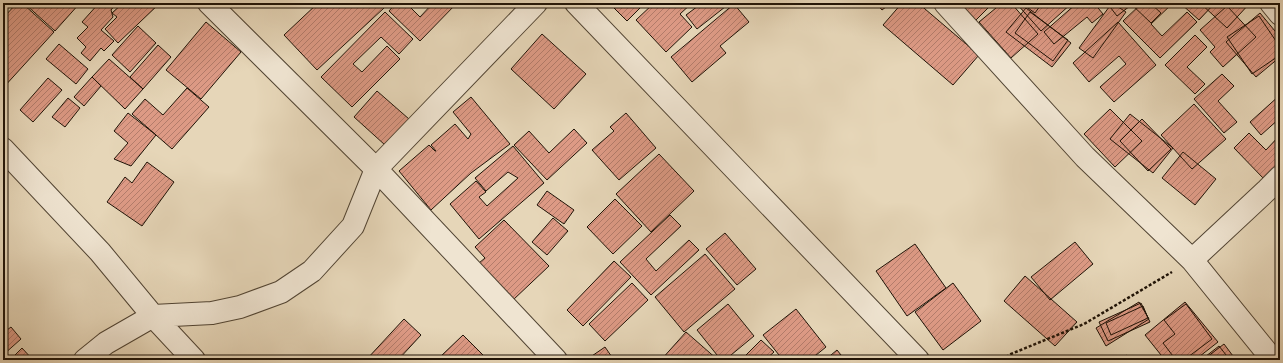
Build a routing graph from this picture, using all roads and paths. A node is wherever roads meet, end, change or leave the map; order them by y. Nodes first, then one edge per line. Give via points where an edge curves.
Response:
1 (209, 3) edge
2 (536, 3) edge
3 (576, 3) edge
4 (946, 3) edge
5 (1270, 3) edge
6 (1280, 14) edge
7 (3, 149) edge
8 (376, 169) junction
9 (1280, 177) edge
10 (1192, 260) junction
11 (154, 316) junction
12 (85, 360) edge
13 (194, 360) edge
14 (556, 360) edge
15 (918, 360) edge
16 (1002, 360) edge
17 (1272, 360) edge

1 - 8 street
2 - 8 street
3 - 15 street
4 - 10 street via 1085,157
5 - 6 street
7 - 11 street via 100,252
8 - 11 street via 353,226 312,271 281,292 212,313
8 - 14 street
9 - 10 street
10 - 16 path via 1084,324
10 - 17 street
11 - 12 street via 106,343
11 - 13 street

